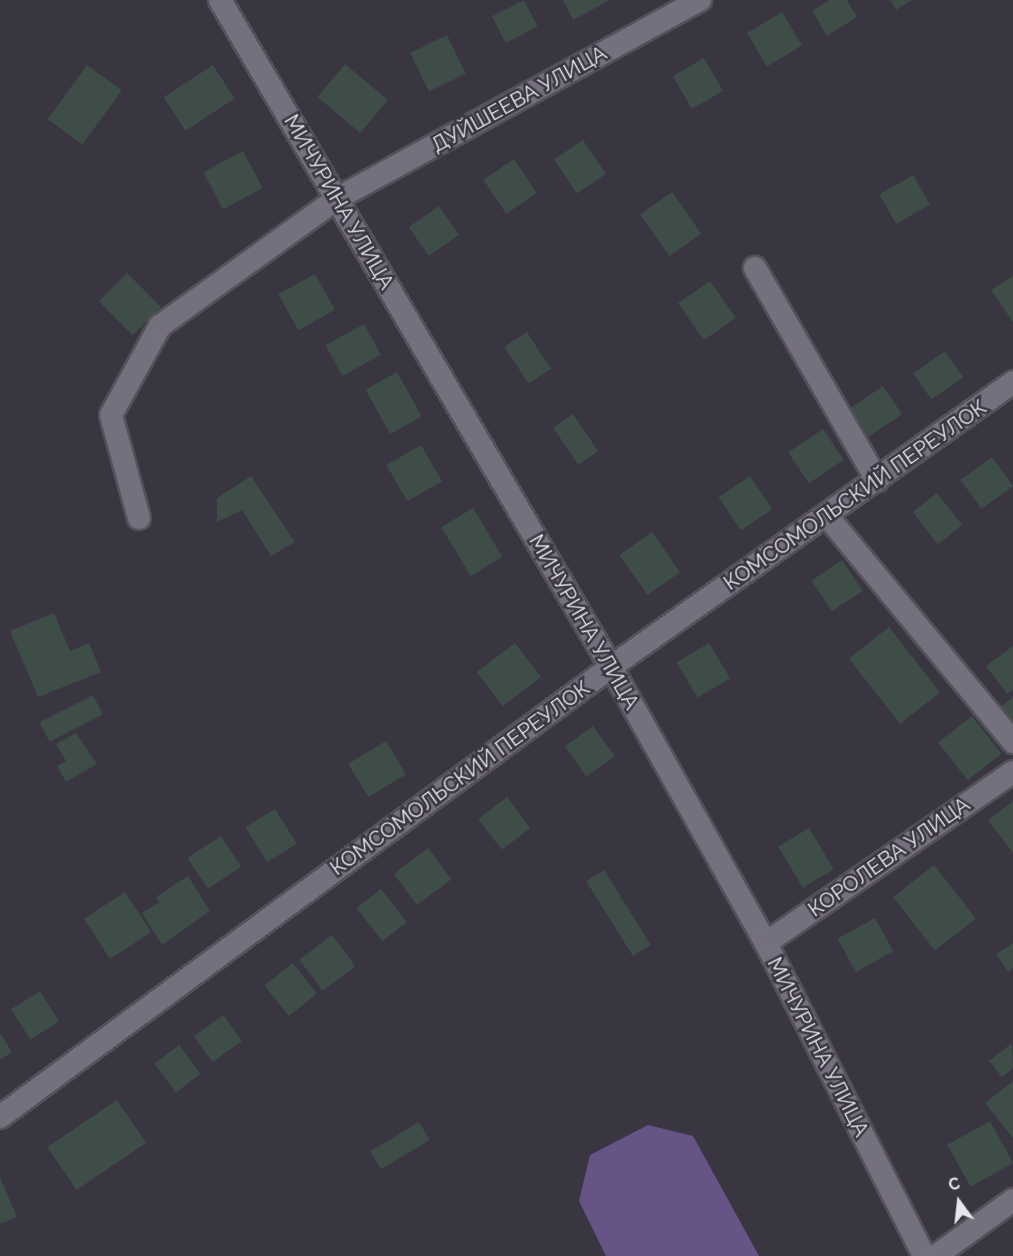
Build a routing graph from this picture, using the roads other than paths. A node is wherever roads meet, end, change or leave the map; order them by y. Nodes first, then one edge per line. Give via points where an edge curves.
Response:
1 (220, 0) edge
2 (700, 0) edge
3 (338, 198) junction
4 (755, 268) dead end
5 (1013, 382) edge
6 (877, 480) junction
7 (827, 516) junction
8 (139, 518) dead end
9 (611, 667) junction
10 (1013, 742) edge
11 (1013, 772) edge
12 (766, 943) junction
13 (0, 1118) edge
14 (1013, 1200) edge
15 (924, 1256) edge
16 (936, 1256) edge

1 - 3 street, МИЧУРИНА УЛИЦА
2 - 3 street, ДУЙШЕЕВА УЛИЦА
3 - 8 street, ДУЙШЕЕВА УЛИЦА via 160,326 111,415
3 - 9 street, МИЧУРИНА УЛИЦА
4 - 6 street
5 - 6 street, КОМСОМОЛЬСКИЙ ПЕРЕУЛОК
6 - 7 street, КОМСОМОЛЬСКИЙ ПЕРЕУЛОК
7 - 9 street, КОМСОМОЛЬСКИЙ ПЕРЕУЛОК
7 - 10 street
9 - 12 street, МИЧУРИНА УЛИЦА
9 - 13 street, КОМСОМОЛЬСКИЙ ПЕРЕУЛОК
11 - 12 street, КОРОЛЕВА УЛИЦА
12 - 15 street, МИЧУРИНА УЛИЦА
14 - 16 street

